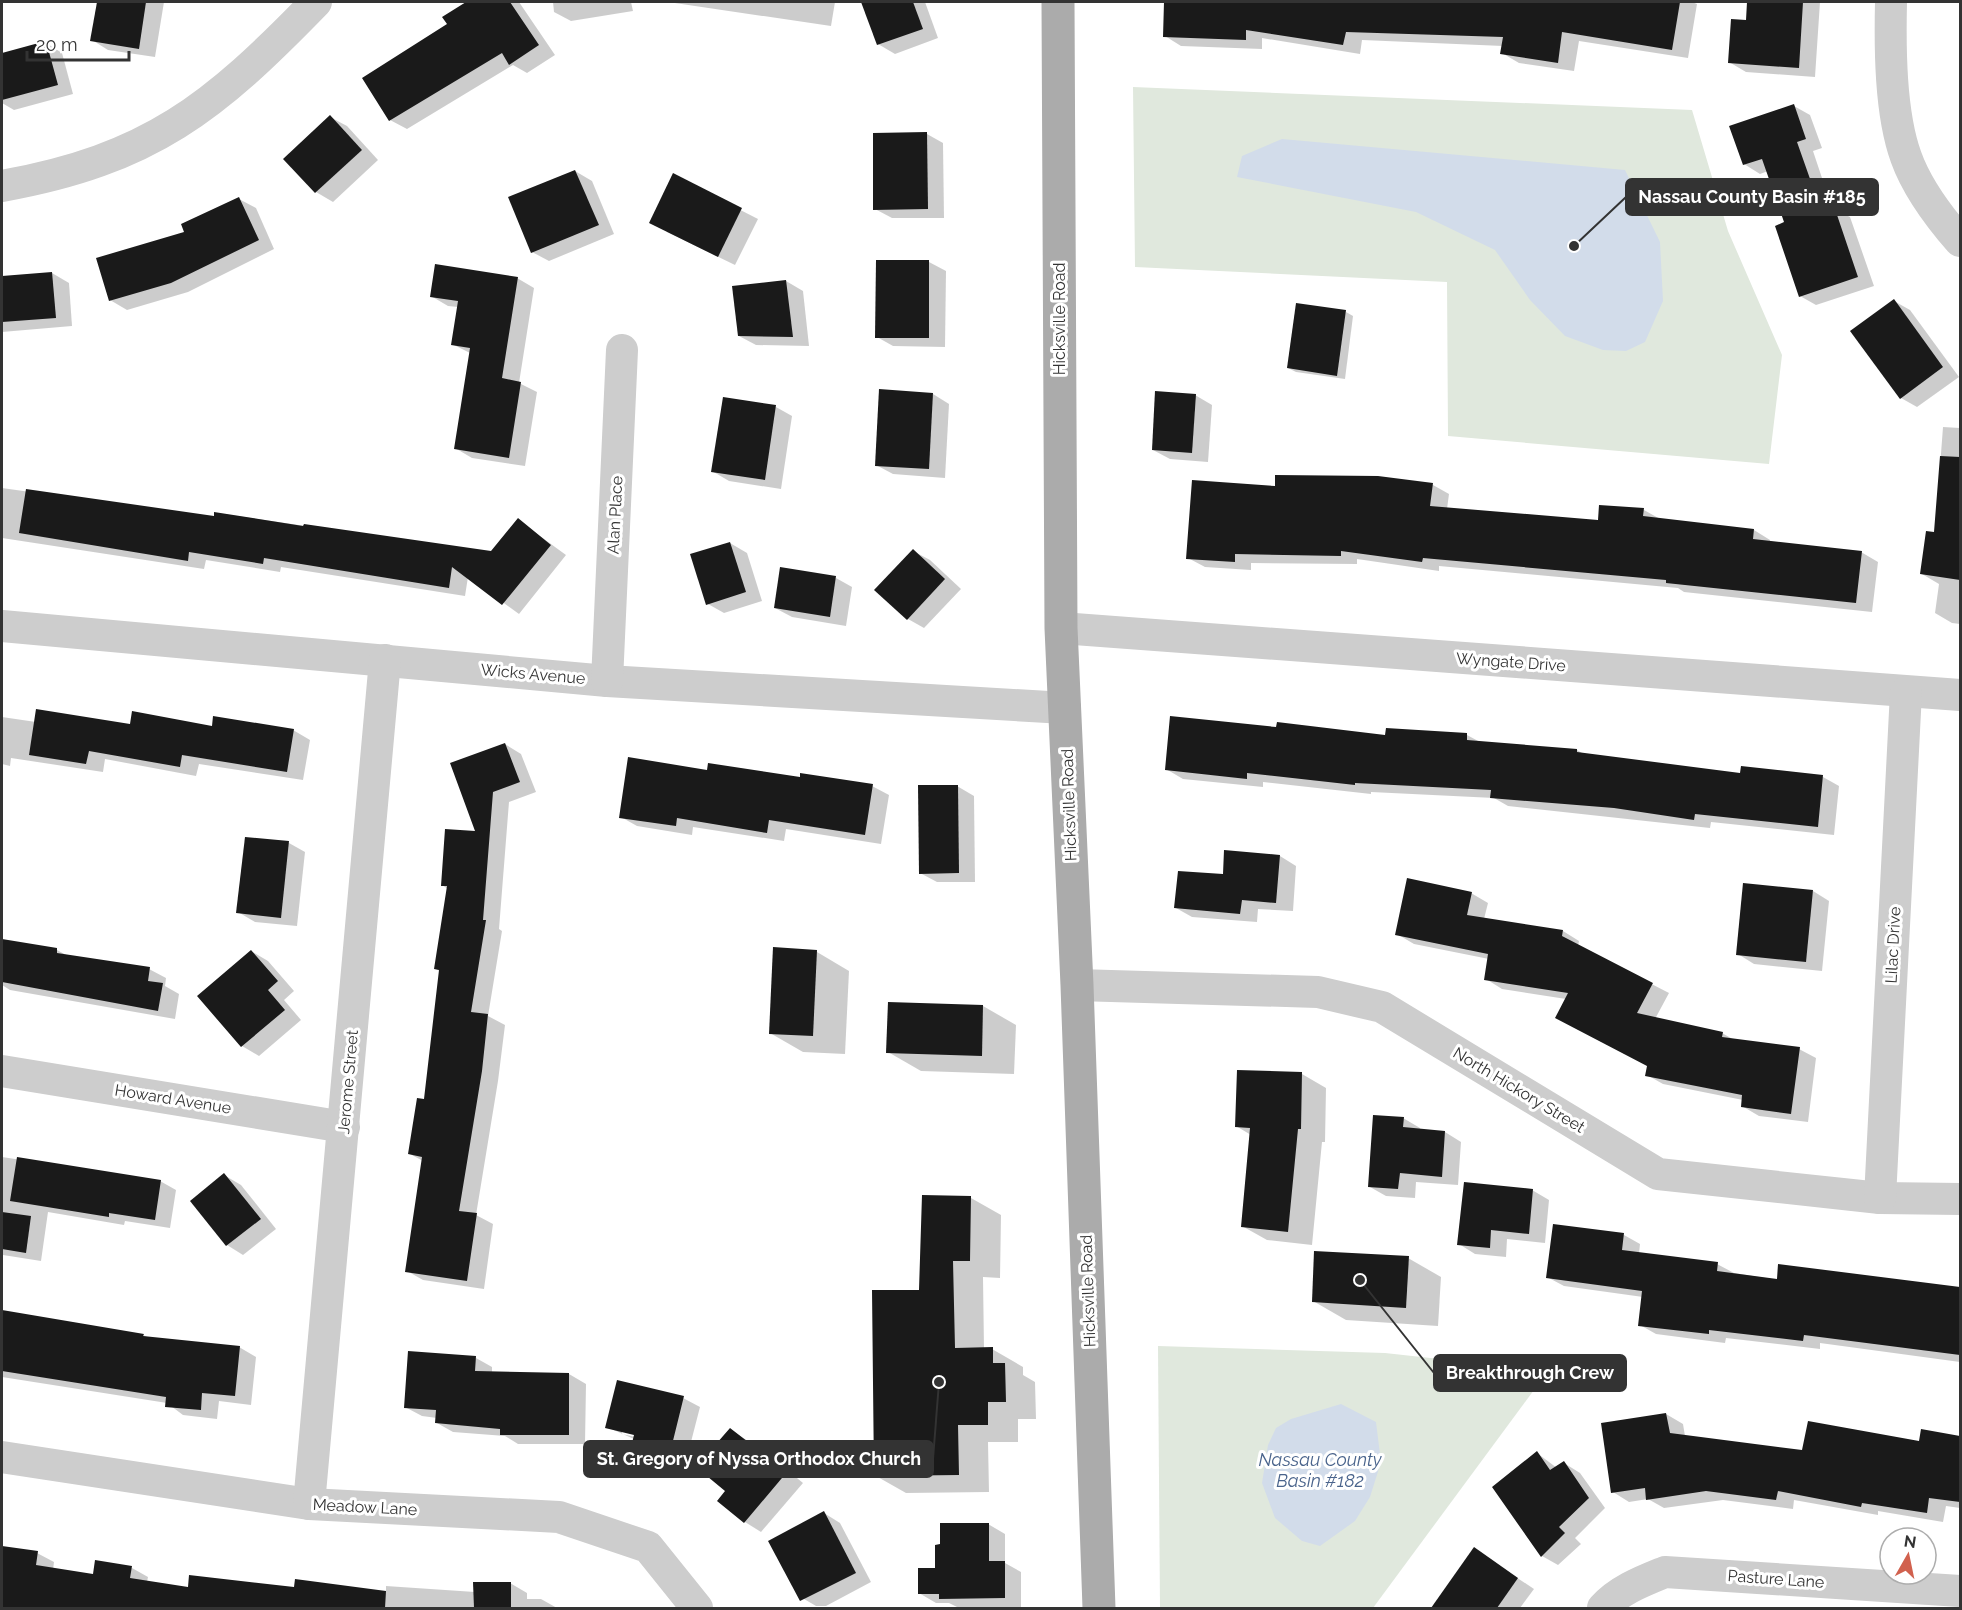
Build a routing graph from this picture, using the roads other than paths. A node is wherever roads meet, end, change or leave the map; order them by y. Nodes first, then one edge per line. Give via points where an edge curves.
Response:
1 (1058, 2) edge
2 (1891, 2) edge
3 (307, 4) edge
4 (2, 186) edge
5 (1960, 241) edge
6 (622, 350) dead end
7 (2, 626) edge
8 (1061, 628) junction
9 (385, 660) junction
10 (607, 681) junction
11 (1906, 692) junction
12 (1960, 694) edge
13 (1065, 708) junction
14 (1077, 984) junction
15 (2, 1071) edge
16 (344, 1127) junction
17 (1880, 1198) junction
18 (1960, 1199) edge
19 (2, 1457) edge
20 (309, 1504) junction
21 (1960, 1591) edge
22 (697, 1608) edge
23 (1099, 1608) edge
24 (1603, 1608) edge

1 - 8 main road, Hicksville Road
2 - 5 street via 1893,93 1906,157 1936,213
3 - 4 street via 276,44 218,96 157,136 80,169
6 - 10 street, Alan Place
7 - 9 street, Wicks Avenue
8 - 11 street, Wyngate Drive
8 - 13 main road, Hicksville Road
9 - 10 street, Wicks Avenue
9 - 16 street, Jerome Street
10 - 13 street, Wicks Avenue
11 - 12 street, Wyngate Drive
11 - 17 street, Lilac Drive
13 - 14 main road, Hicksville Road
14 - 17 street, North Hickory Street via 1318,992 1382,1007 1658,1174
14 - 23 main road, Hicksville Road
15 - 16 street, Howard Avenue
16 - 20 street, Jerome Street
17 - 18 street, North Hickory Street
19 - 20 street, Meadow Lane
20 - 22 street, Meadow Lane via 559,1517 648,1547
21 - 24 street, Pasture Lane via 1665,1572 1640,1582

